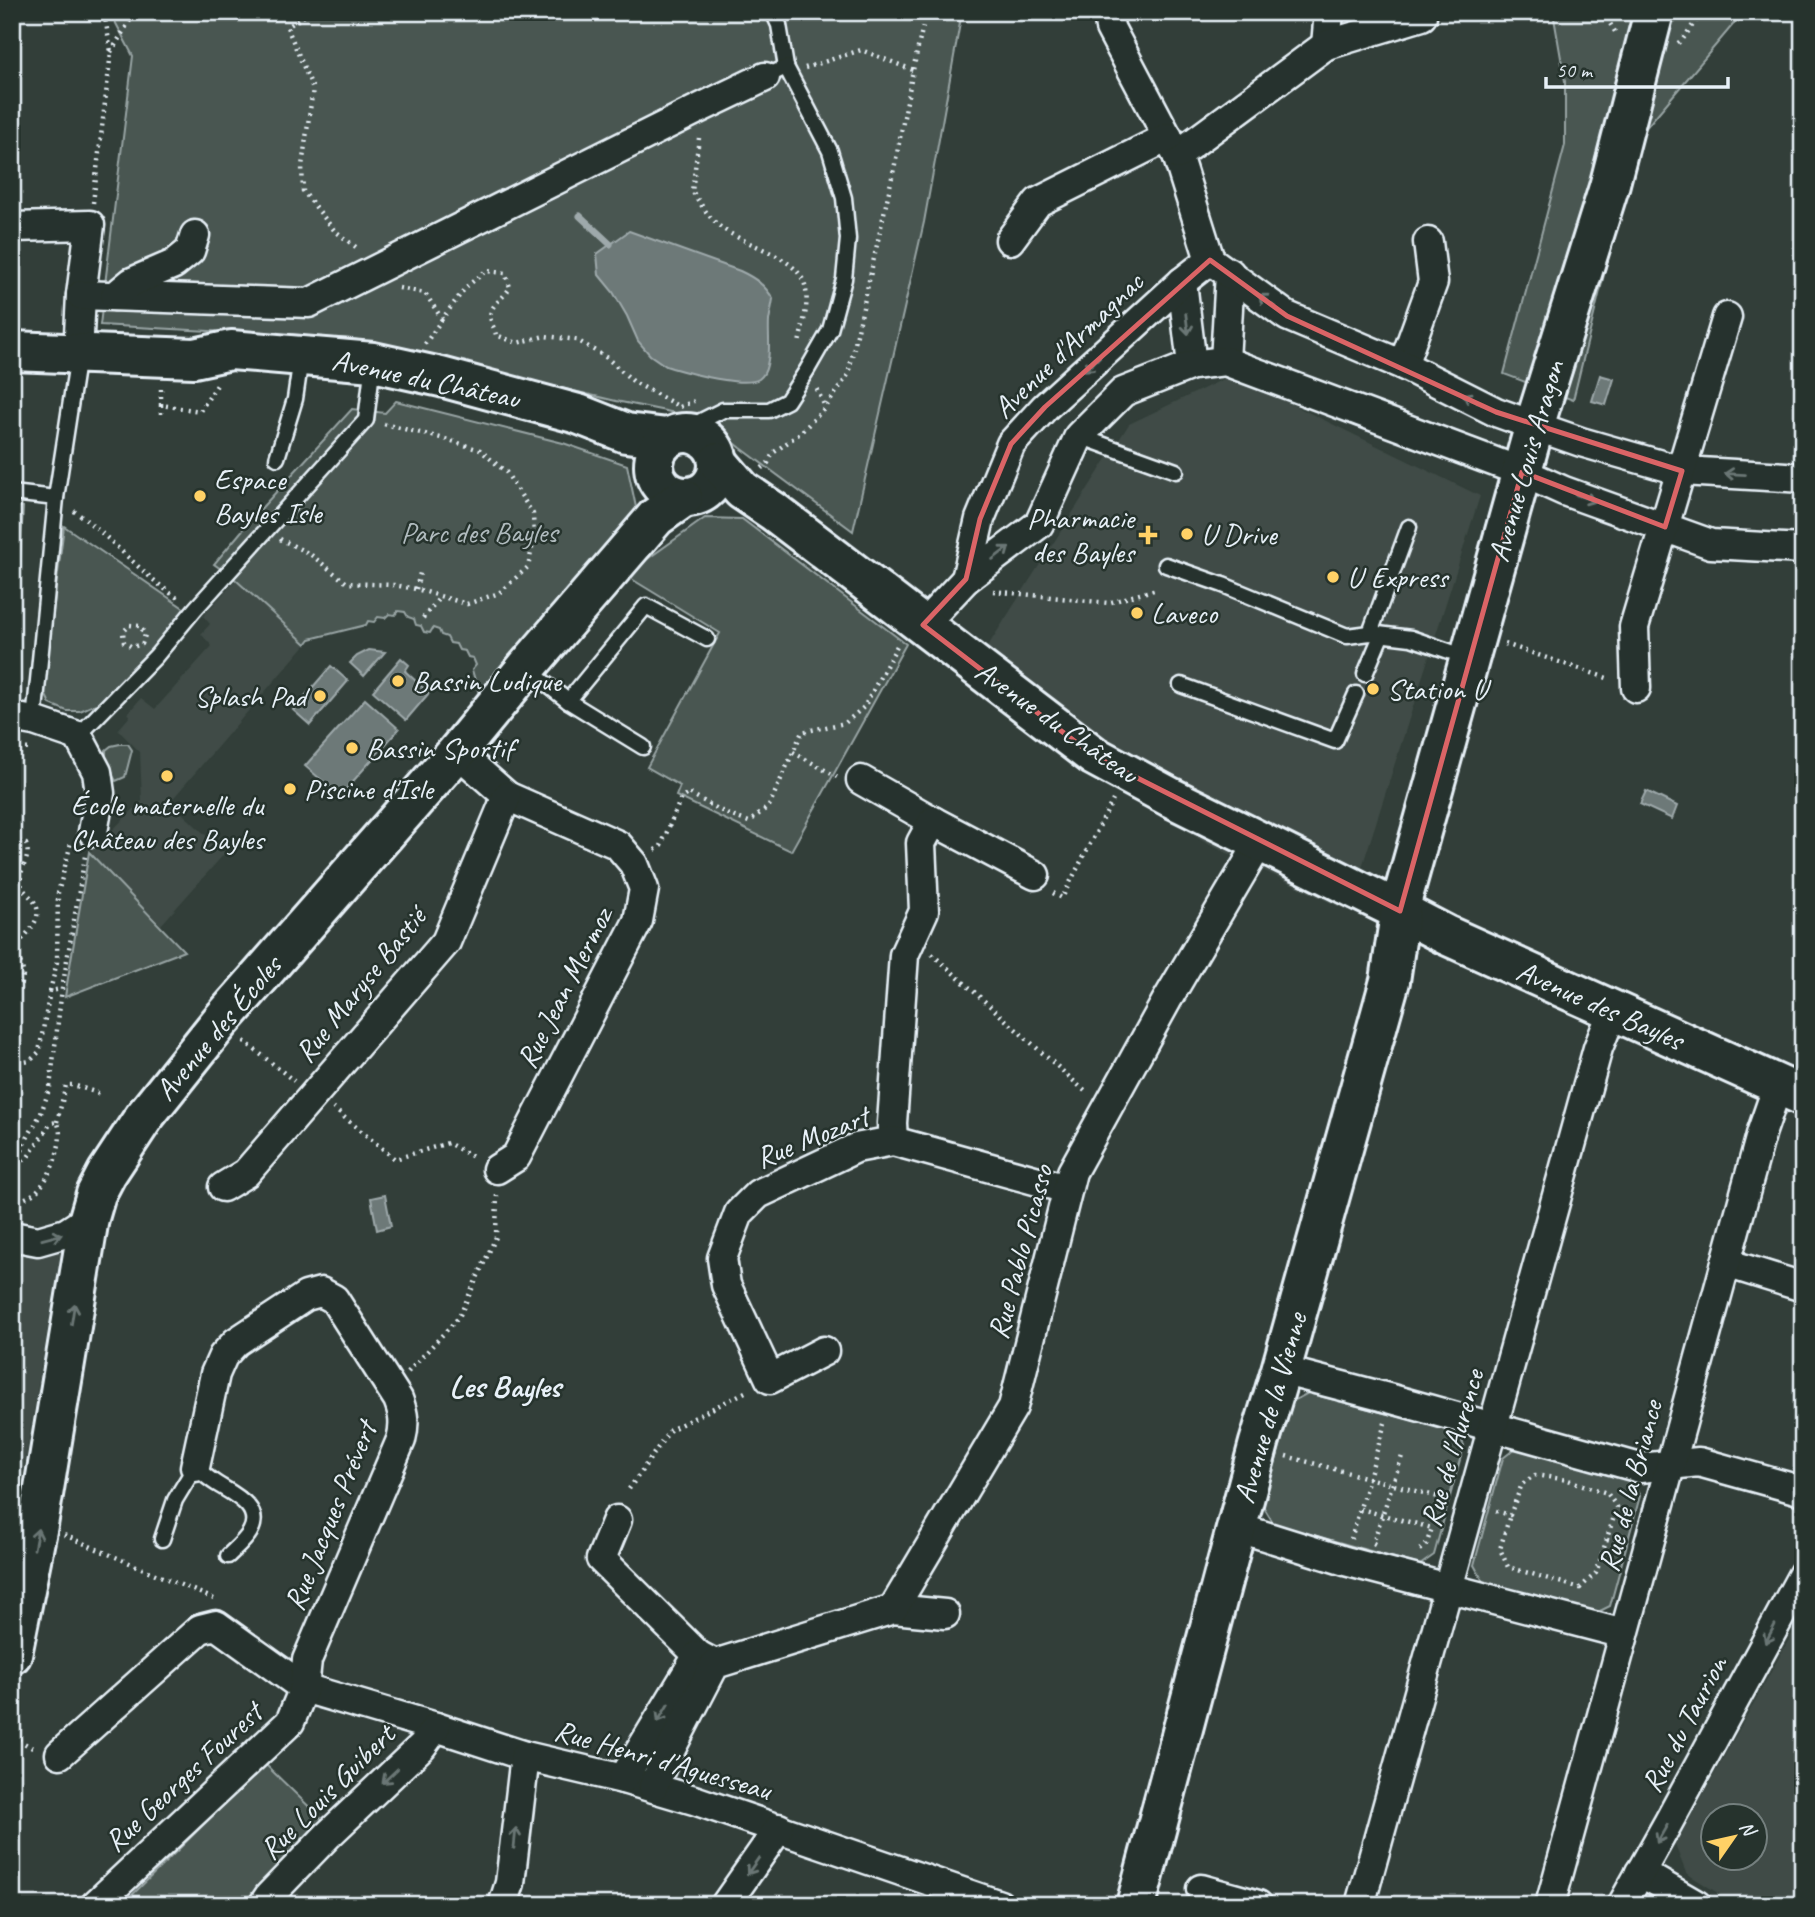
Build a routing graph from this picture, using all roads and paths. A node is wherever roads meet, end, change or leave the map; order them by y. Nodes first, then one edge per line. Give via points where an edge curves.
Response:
1 (104, 12) edge
2 (135, 12) edge
3 (773, 12) edge
4 (1108, 12) edge
5 (1329, 12) edge
6 (1422, 12) edge
7 (1654, 12) edge
8 (1326, 45) junction
9 (111, 52) junction
10 (913, 70) dead end
11 (780, 73) junction
12 (694, 111) junction
13 (1172, 146) junction
14 (90, 225) junction
15 (13, 227) edge
16 (195, 235) dead end
17 (1010, 240) dead end
18 (1428, 242) dead end
19 (1220, 266) junction
20 (1182, 282) junction
21 (81, 295) junction
22 (115, 296) junction
23 (1727, 317) dead end
24 (442, 319) dead end
25 (422, 348) dead end
26 (798, 348) dead end
27 (12, 351) edge
28 (78, 354) junction
29 (302, 355) junction
30 (607, 358) dead end
31 (1225, 361) junction
32 (373, 362) junction
33 (1192, 365) junction
34 (1403, 365) junction
35 (162, 379) dead end
36 (220, 381) dead end
37 (161, 405) junction
38 (160, 414) dead end
39 (366, 420) junction
40 (1535, 426) junction
41 (1079, 436) junction
42 (277, 458) dead end
43 (687, 467) junction
44 (1176, 471) dead end
45 (1682, 471) junction
46 (1522, 472) junction
47 (1803, 478) edge
48 (12, 493) edge
49 (56, 498) junction
50 (1409, 527) dead end
51 (1665, 527) junction
52 (266, 532) junction
53 (1803, 549) edge
54 (1166, 565) dead end
55 (420, 573) dead end
56 (966, 579) junction
57 (163, 589) dead end
58 (416, 589) junction
59 (1157, 589) dead end
60 (993, 591) dead end
61 (440, 596) junction
62 (423, 618) dead end
63 (923, 625) junction
64 (1376, 634) junction
65 (707, 639) dead end
66 (142, 644) joint
67 (1484, 650) junction
68 (892, 655) dead end
69 (526, 668) junction
70 (1364, 674) dead end
71 (1181, 685) dead end
72 (1636, 688) joint
73 (1356, 694) dead end
74 (568, 701) junction
75 (23, 719) edge
76 (78, 736) junction
77 (643, 747) dead end
78 (793, 751) junction
79 (457, 752) junction
80 (830, 772) dead end
81 (861, 780) dead end
82 (507, 796) junction
83 (1110, 805) dead end
84 (933, 821) junction
85 (84, 832) junction
86 (12, 840) edge
87 (1261, 842) junction
88 (652, 852) dead end
89 (1035, 875) joint
90 (1400, 911) junction
91 (912, 937) junction
92 (12, 987) edge
93 (62, 989) junction
94 (50, 991) junction
95 (1613, 1011) junction
96 (229, 1029) junction
97 (12, 1064) edge
98 (1791, 1091) edge
99 (316, 1093) junction
100 (101, 1094) dead end
101 (1105, 1110) junction
102 (57, 1122) junction
103 (893, 1140) junction
104 (497, 1169) junction
105 (223, 1187) dead end
106 (1068, 1189) junction
107 (12, 1203) edge
108 (89, 1218) junction
109 (12, 1236) edge
110 (1726, 1263) junction
111 (1803, 1287) edge
112 (824, 1352) dead end
113 (1281, 1370) junction
114 (770, 1379) junction
115 (400, 1380) dead end
116 (1392, 1399) junction
117 (1493, 1427) junction
118 (1258, 1448) junction
119 (1402, 1456) dead end
120 (1670, 1466) junction
121 (195, 1467) junction
122 (1369, 1479) junction
123 (1391, 1485) junction
124 (629, 1489) dead end
125 (1803, 1491) edge
126 (1471, 1505) junction
127 (1360, 1509) junction
128 (1382, 1515) junction
129 (1510, 1515) junction
130 (617, 1520) dead end
131 (1236, 1527) junction
132 (162, 1539) dead end
133 (79, 1542) dead end
134 (1384, 1546) dead end
135 (1416, 1554) dead end
136 (228, 1556) dead end
137 (1345, 1560) junction
138 (1803, 1574) edge
139 (1448, 1587) junction
140 (894, 1609) junction
141 (945, 1614) dead end
142 (200, 1629) junction
143 (1624, 1634) junction
144 (12, 1654) edge
145 (707, 1660) junction
146 (304, 1688) junction
147 (436, 1727) junction
148 (60, 1754) dead end
149 (525, 1756) junction
150 (623, 1779) junction
151 (653, 1787) junction
152 (779, 1828) junction
153 (1640, 1872) junction
154 (1201, 1889) dead end
155 (95, 1905) edge
156 (263, 1905) edge
157 (503, 1905) edge
158 (725, 1905) edge
159 (1000, 1905) edge
160 (1136, 1905) edge
161 (1258, 1905) edge
162 (1360, 1905) edge
163 (1550, 1905) edge
164 (1622, 1905) edge
165 (1697, 1905) edge

1 - 9 path
2 - 9 path
3 - 11 lane via 779,25
4 - 13 street via 1110,28
5 - 8 street
6 - 8 street via 1422,16
7 - 40 main road, Avenue Louis Aragon via 1609,187
8 - 13 street
9 - 14 path
10 - 11 path via 861,50
11 - 12 street
11 - 43 lane via 830,151 844,198 848,239 844,279 830,330 787,401 769,410 723,410 701,421
12 - 22 street via 309,303
12 - 26 path via 701,124 692,191 719,226 796,268 805,285
13 - 17 street via 1038,202
13 - 19 street
14 - 15 street
14 - 21 street
16 - 22 street via 190,251 173,264 132,282
18 - 34 street via 1433,282
19 - 20 street, Avenue d'Armagnac
19 - 31 street
34 -> 19 street via 1287,316
20 -> 33 street, Avenue d'Armagnac
20 -> 56 street, Avenue d'Armagnac via 1011,444 980,519
21 - 22 street
21 - 28 street
23 - 45 street
24 - 25 path
27 - 28 main road, Avenue du Château
28 - 29 main road, Avenue du Château via 194,358 231,350
28 - 49 lane
29 - 32 main road, Avenue du Château
29 - 42 lane via 295,399
30 - 43 path via 634,382 680,407
31 - 33 street, Avenue d'Armagnac
31 - 46 street, Avenue d'Armagnac
32 - 39 lane
32 - 43 main road, Avenue du Château via 578,414 626,433
33 - 41 street, Avenue d'Armagnac via 1123,392
40 -> 34 street via 1496,412
35 - 37 path
36 - 37 path via 200,411
37 - 38 path
39 - 52 lane
39 - 61 path via 480,450 506,472 533,514 528,567 499,593 467,604
40 - 45 street
40 - 46 main road, Avenue Louis Aragon
41 - 44 lane
56 -> 41 street, Avenue d'Armagnac via 1039,524
43 - 63 main road, Avenue du Château via 773,511
43 - 69 main road, Avenue des Écoles
47 -> 45 street
45 - 51 street
46 -> 51 street, Avenue d'Armagnac
46 - 67 main road, Avenue Louis Aragon
48 - 49 lane
49 - 57 path via 93,524
49 - 75 lane
50 - 64 lane
51 - 53 street, Avenue d'Armagnac via 1711,544
51 - 72 street via 1634,627
52 - 58 path via 310,554 347,583
52 - 76 lane
54 - 64 lane via 1347,636
55 - 58 path
56 - 63 street, Avenue d'Armagnac
58 - 61 path
59 - 60 path via 1108,603
61 - 62 path
63 - 87 main road, Avenue du Château via 1094,756
64 - 67 lane
64 - 70 lane
65 - 74 lane via 646,606
66 - 66 path via 145,635 140,626 130,625 123,632 124,642 132,647
67 - 72 path
67 - 90 main road, Avenue Louis Aragon
68 - 78 path via 864,707 845,723 802,732
69 - 74 lane
69 - 79 main road, Avenue des Écoles
71 - 73 lane via 1335,741
74 - 77 lane
75 - 76 street
76 - 85 street via 97,772 100,793
78 - 80 path
78 - 88 path via 769,806 750,822 688,793 681,798 661,846
79 - 82 street, Rue Jean Mermoz
79 - 96 main road, Avenue des Écoles
81 - 84 street
82 - 99 street, Rue Maryse Bastié via 446,942
82 - 104 street, Rue Jean Mermoz via 618,845 634,864 643,889 638,921 516,1157
83 - 89 path via 1062,898
84 - 89 street
84 - 91 street via 921,843 924,911
85 - 93 path via 86,851
85 - 94 path via 58,893 57,962
86 - 92 path via 26,844 21,884 38,908 29,932 15,948 24,974 20,985
87 - 90 main road, Avenue du Château
87 - 101 street, Rue Pablo Picasso
90 - 95 main road, Avenue des Bayles
90 - 113 main road, Avenue de la Vienne via 1390,981
91 - 101 path
91 - 103 street via 904,955
93 - 94 path
93 - 102 path via 50,1087 20,1154 23,1161 51,1123
94 - 97 path via 39,1052 30,1061
95 - 98 main road, Avenue des Bayles
95 - 117 street, Rue de l'Aurence via 1598,1048
96 - 99 path via 289,1078
96 - 108 main road, Avenue des Écoles via 144,1117 107,1173
98 - 110 street, Rue de la Briance via 1762,1131
99 - 104 path via 395,1159 448,1143
99 - 105 street, Rue Maryse Bastié via 246,1173
100 - 102 path via 66,1085
101 - 106 street, Rue Pablo Picasso via 1072,1172
102 - 107 path via 53,1166 44,1183
103 - 106 street, Rue Mozart
103 - 114 street, Rue Mozart via 856,1149 770,1188 739,1213 722,1258 726,1285
104 - 115 path via 496,1237 459,1317
106 - 140 street, Rue Pablo Picasso via 1013,1407
109 -> 108 street via 38,1241 66,1233
144 -> 108 main road, Avenue des Écoles
110 - 111 street
110 - 120 street, Rue de la Briance
112 - 114 street
113 - 116 street
113 - 118 main road, Avenue de la Vienne
114 - 124 path via 670,1430
116 - 117 street
116 - 122 path
117 - 120 street via 1640,1468
117 - 126 street, Rue de l'Aurence
118 - 122 path
118 - 131 main road, Avenue de la Vienne
119 - 123 path
120 - 125 street via 1699,1461
120 - 143 street, Rue de la Briance
121 - 132 lane via 175,1500
121 - 136 lane via 253,1513 251,1531
121 - 146 street, Rue Jacques Prévert via 223,1356 236,1342 306,1296 321,1292 334,1299 398,1399 404,1428 307,1660
122 - 123 path
122 - 127 path
123 - 126 path
123 - 128 path
126 - 129 path
126 - 139 street, Rue de l'Aurence
127 - 128 path
127 - 137 path
128 - 134 path via 1373,1544
128 - 135 path via 1432,1528 1426,1545
129 - 129 path via 1522,1484 1535,1475 1607,1493 1617,1507 1596,1573 1580,1588 1508,1567 1500,1549
130 - 145 street via 601,1559
131 - 137 street
131 - 160 main road, Avenue de la Vienne
133 - 142 path via 216,1600
137 - 139 street
138 -> 153 street, Rue du Taurion
139 - 143 street
139 - 162 street, Rue de l'Aurence
140 - 141 street
140 - 145 street
142 - 146 street, Rue Henri d'Aguesseau via 216,1625
142 - 148 street
143 - 163 street, Rue de la Briance
145 -> 150 street
145 - 151 street
146 - 147 street, Rue Henri d'Aguesseau
146 - 155 street, Rue Georges Fourest via 290,1722
147 - 149 street, Rue Henri d'Aguesseau
147 -> 156 street, Rue Louis Guibert
149 - 150 street, Rue Henri d'Aguesseau
157 -> 149 street via 510,1883
150 - 151 street, Rue Henri d'Aguesseau
151 - 152 street, Rue Henri d'Aguesseau
152 -> 158 street
152 - 159 street, Rue Henri d'Aguesseau
153 - 164 street, Rue du Taurion
153 - 165 street
154 - 161 street

